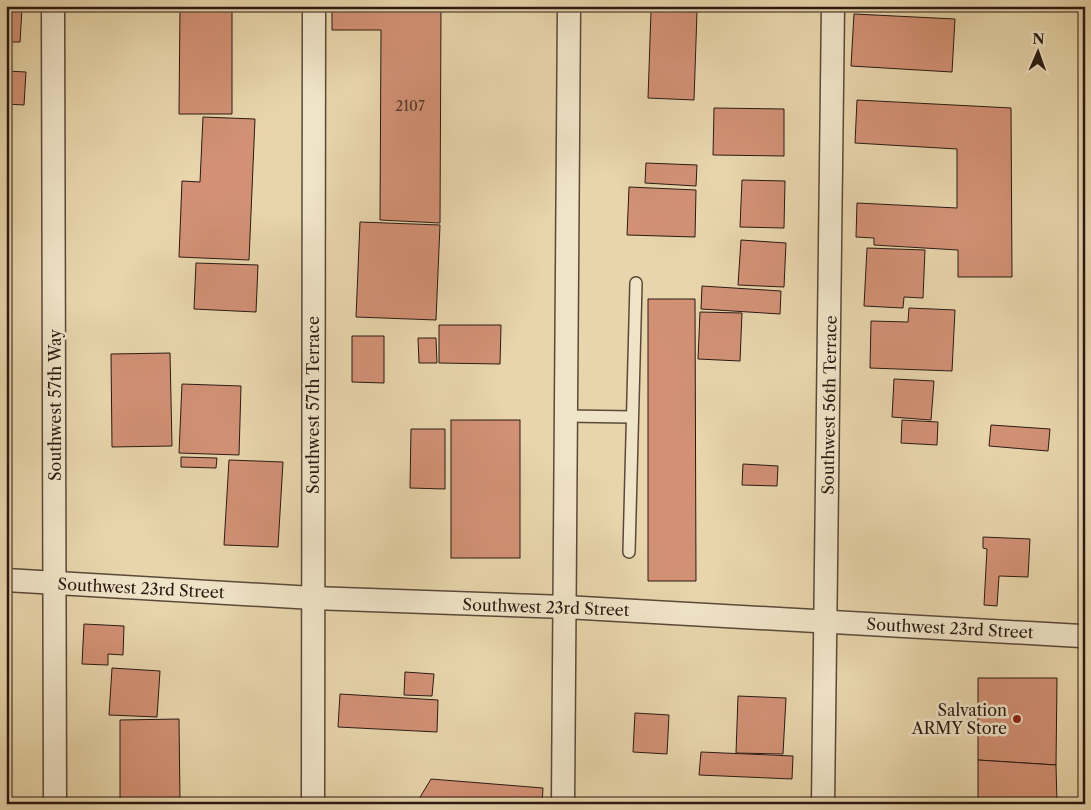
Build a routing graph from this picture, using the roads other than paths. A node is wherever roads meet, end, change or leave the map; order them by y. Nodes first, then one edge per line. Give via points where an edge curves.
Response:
1 (53, 6) edge
2 (314, 6) edge
3 (569, 6) edge
4 (833, 6) edge
5 (636, 283) dead end
6 (566, 416) junction
7 (632, 417) junction
8 (630, 552) dead end
9 (6, 580) edge
10 (55, 582) junction
11 (313, 598) junction
12 (565, 607) junction
13 (826, 621) junction
14 (1085, 638) edge
15 (55, 804) edge
16 (313, 804) edge
17 (563, 804) edge
18 (823, 804) edge

1 - 10 street, Southwest 57th Way
2 - 11 street, Southwest 57th Terrace
3 - 6 street
4 - 13 street, Southwest 56th Terrace
5 - 7 lane
6 - 7 lane
6 - 12 street
7 - 8 lane
9 - 10 street, Southwest 23rd Street
10 - 11 street, Southwest 23rd Street
10 - 15 street, Southwest 57th Way
11 - 12 street, Southwest 23rd Street
11 - 16 street, Southwest 57th Terrace
12 - 13 street, Southwest 23rd Street
12 - 17 street
13 - 14 street, Southwest 23rd Street
13 - 18 street, Southwest 56th Terrace

